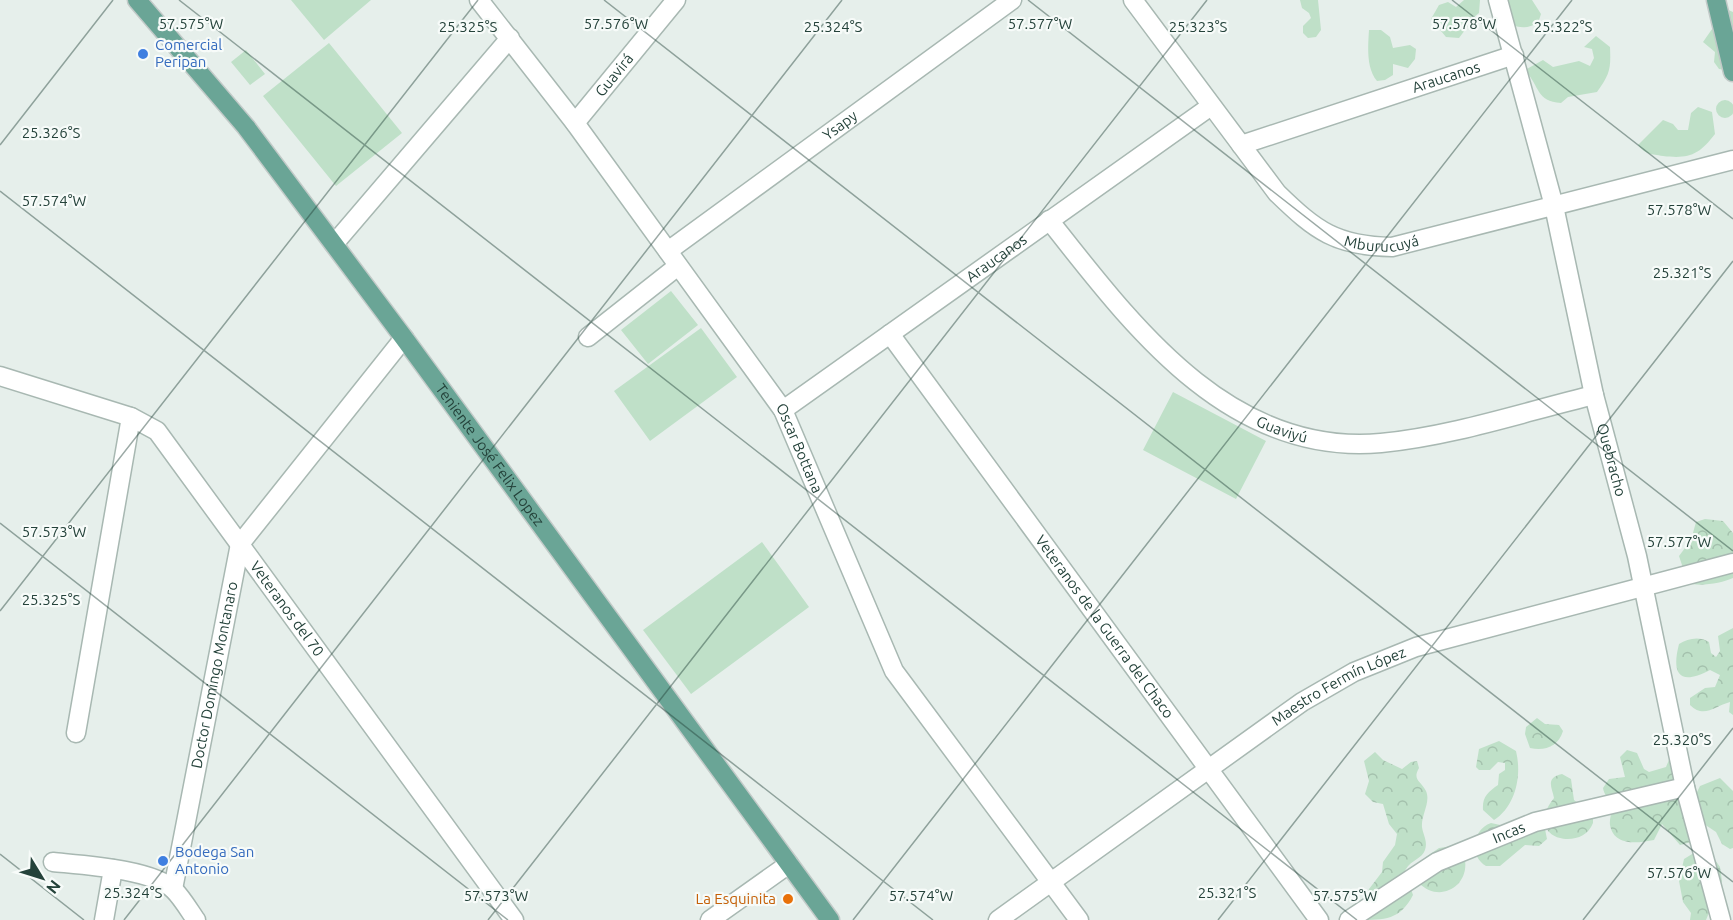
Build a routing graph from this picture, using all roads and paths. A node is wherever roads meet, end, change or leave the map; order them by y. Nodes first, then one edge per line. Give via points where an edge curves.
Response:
1 (137, 0) edge
2 (479, 0) edge
3 (676, 0) edge
4 (1012, 0) edge
5 (1132, 0) edge
6 (1498, 0) edge
7 (1716, 0) edge
8 (510, 38) junction
9 (1514, 55) junction
10 (1733, 72) edge
11 (1210, 106) junction
12 (575, 123) junction
13 (1241, 145) junction
14 (1733, 160) edge
15 (1554, 206) junction
16 (1049, 220) junction
17 (334, 244) junction
18 (668, 251) junction
19 (678, 266) junction
20 (890, 334) junction
21 (588, 337) dead end
22 (404, 338) junction
23 (0, 376) edge
24 (1594, 395) junction
25 (783, 410) junction
26 (131, 417) junction
27 (240, 544) junction
28 (1733, 563) edge
29 (1643, 587) junction
30 (76, 733) dead end
31 (1207, 770) junction
32 (1685, 787) junction
33 (52, 862) dead end
34 (789, 864) junction
35 (113, 869) junction
36 (1052, 882) junction
37 (173, 889) junction
38 (104, 920) edge
39 (196, 920) edge
40 (514, 920) edge
41 (710, 920) edge
42 (830, 920) edge
43 (999, 920) edge
44 (1079, 920) edge
45 (1319, 920) edge
46 (1349, 920) edge
47 (1721, 920) edge

1 - 17 main road, Teniente José Felix Lopez via 246,127
2 - 8 street, Oscar Bottana
3 - 12 street, Guavirá
4 - 18 street, Ysapy
5 - 11 street, Mburucuyá
6 - 9 street, Quebracho
7 - 10 main road
8 - 12 street, Oscar Bottana
8 - 17 street
9 - 13 street, Araucanos
9 - 15 street, Quebracho
11 - 13 street, Mburucuyá
11 - 16 street, Araucanos
12 - 18 street, Oscar Bottana
13 - 15 street, Mburucuyá via 1277,193 1301,217 1323,233 1362,246 1392,247
14 - 15 street, Mburucuyá
15 - 24 street, Quebracho
16 - 20 street, Araucanos
16 - 24 street, Guaviyú via 1114,303 1160,351 1211,394 1267,427 1334,442 1379,443 1432,435
17 - 22 main road, Teniente José Felix Lopez
18 - 19 street, Oscar Bottana
19 - 21 street
19 - 25 street, Oscar Bottana
20 - 25 street, Araucanos
20 - 31 street, Veteranos de la Guerra del Chaco
22 - 27 street, Doctor Domingo Montanaro
22 - 34 main road, Teniente José Felix Lopez
23 - 26 street, Veteranos del 70
24 - 29 street, Quebracho
25 - 36 street, Oscar Bottana via 894,671
26 - 27 street, Veteranos del 70 via 157,431
26 - 30 street
27 - 37 street, Doctor Domingo Montanaro
27 - 40 street, Veteranos del 70
28 - 29 street, Maestro Fermín López
29 - 31 street, Maestro Fermín López via 1416,646 1344,677
29 - 32 street, Quebracho
31 - 36 street, Maestro Fermín López
31 - 45 street, Veteranos de la Guerra del Chaco
32 - 46 street, Incas via 1535,822 1437,862
32 - 47 street, Quebracho
33 - 35 street
34 - 41 street
34 - 42 main road, Teniente José Felix Lopez
35 - 37 street via 158,880
35 - 38 street
36 - 43 street, Maestro Fermín López
36 - 44 street, Oscar Bottana
37 - 39 street

